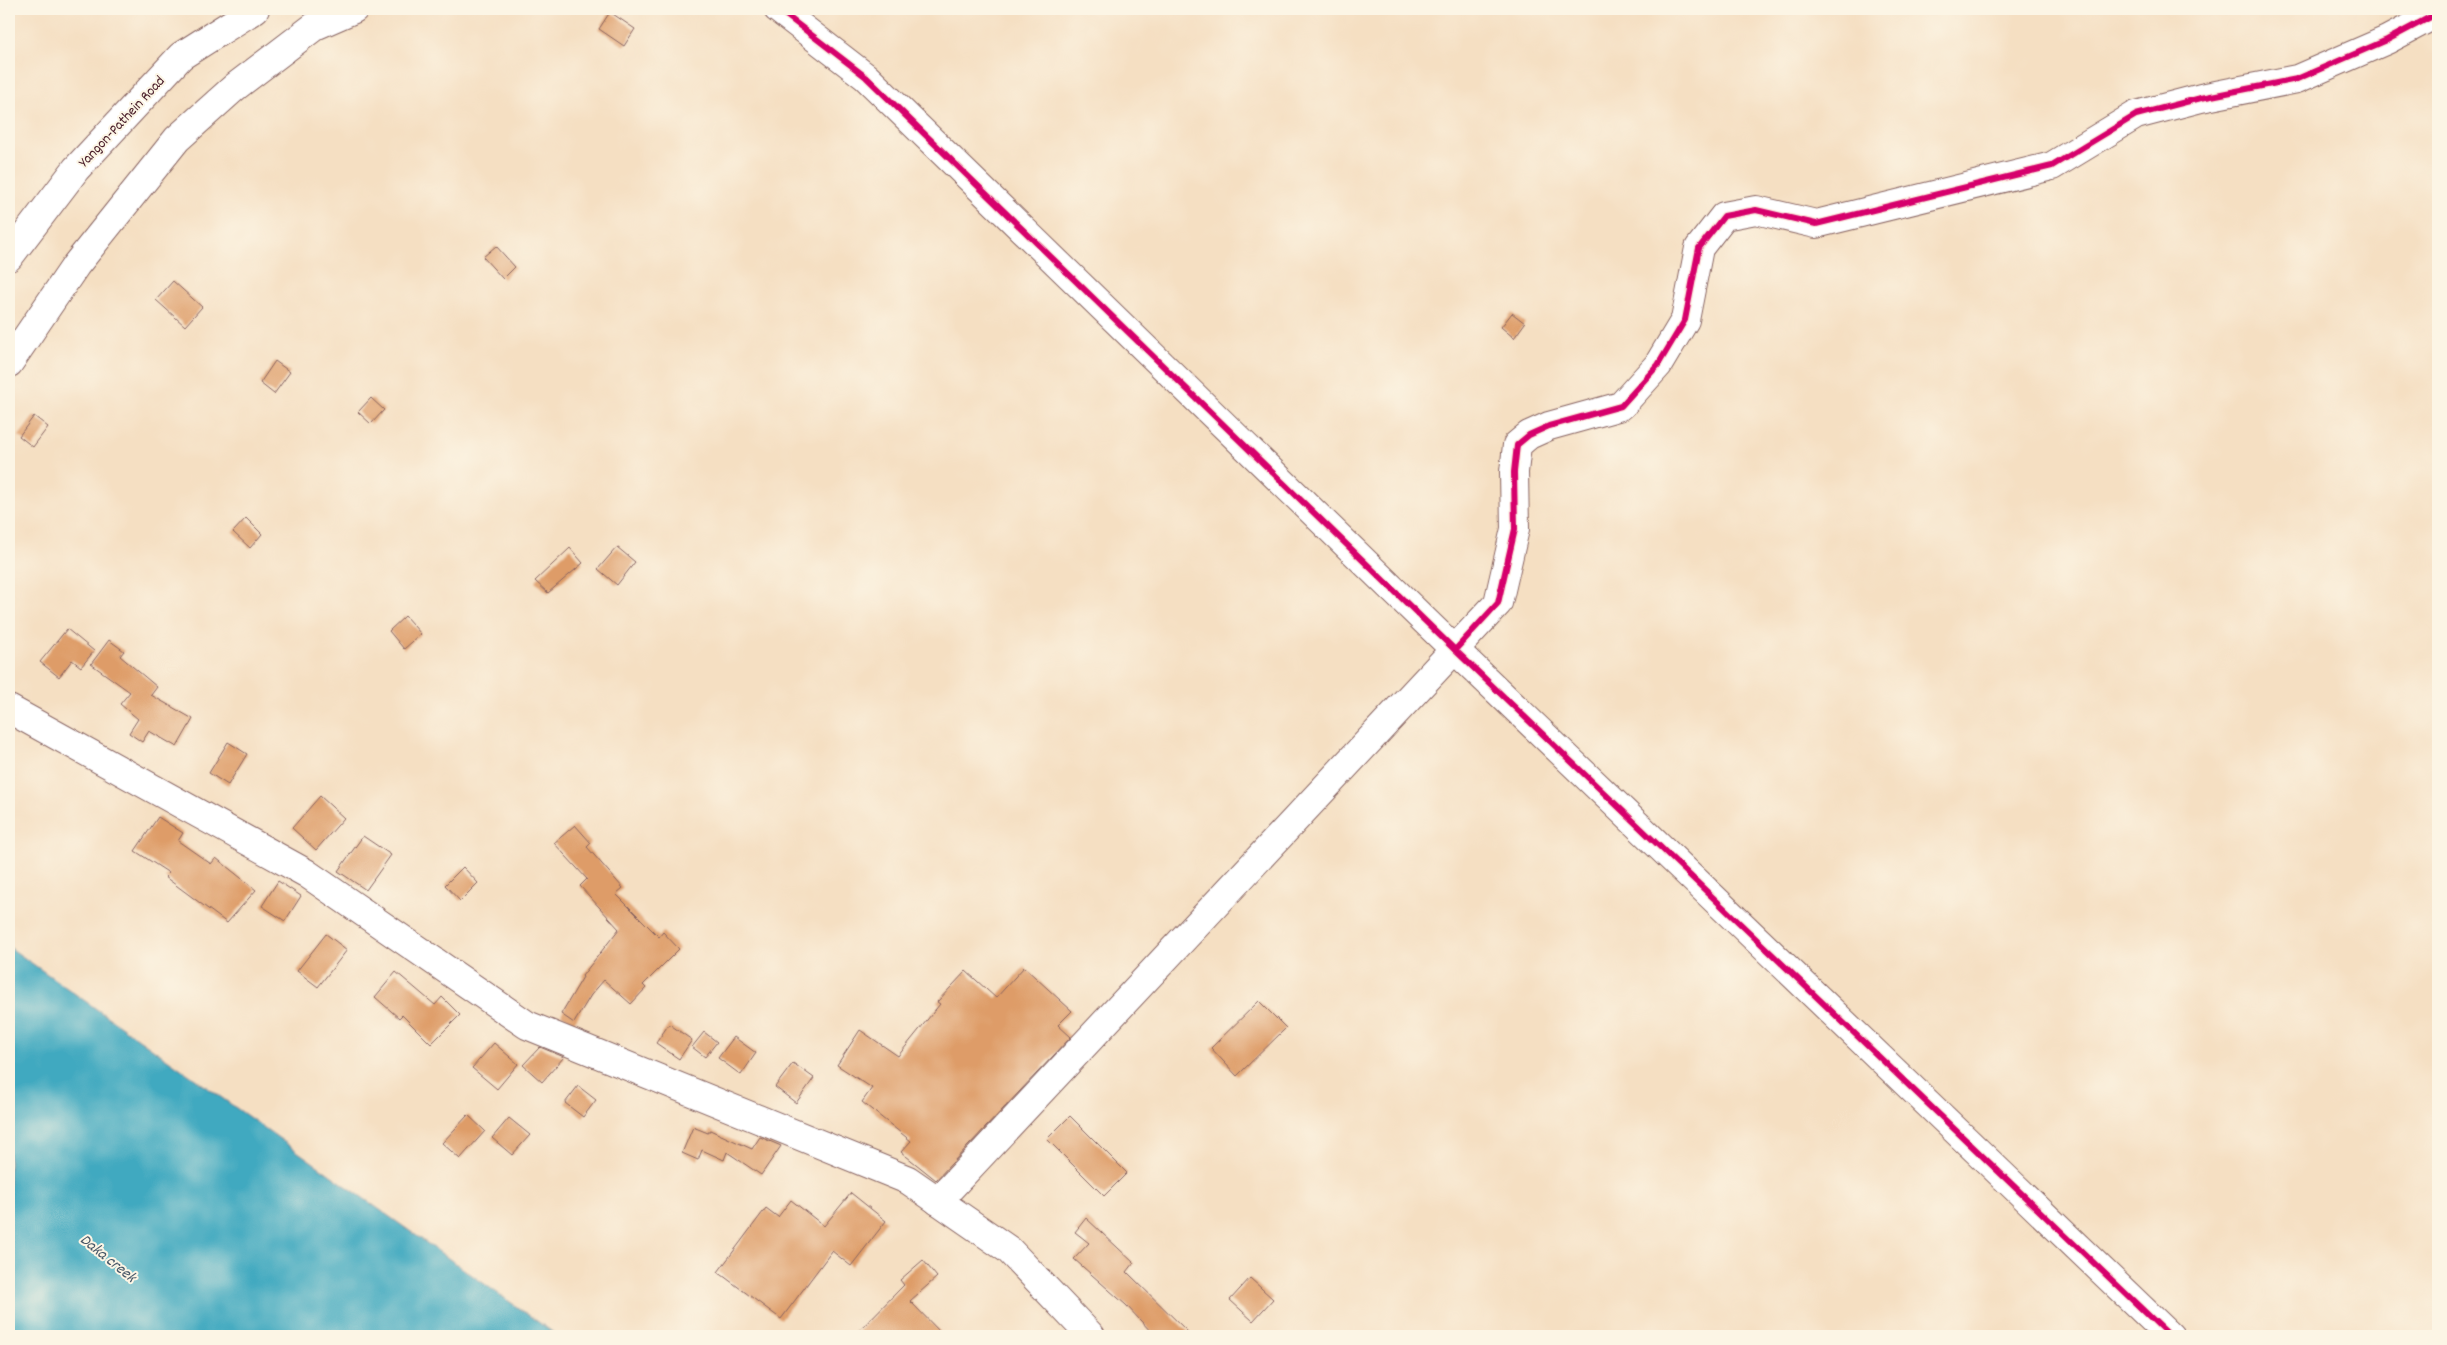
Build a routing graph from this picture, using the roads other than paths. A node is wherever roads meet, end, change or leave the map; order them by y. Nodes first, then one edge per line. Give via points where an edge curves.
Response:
1 (255, 9) edge
2 (354, 9) edge
3 (778, 9) edge
4 (2438, 13) edge
5 (9, 257) edge
6 (9, 363) edge
7 (1455, 650) junction
8 (9, 709) edge
9 (938, 1201) junction
10 (1091, 1336) edge
11 (2170, 1336) edge

1 - 5 main road, Yangon-Pathein Road via 181,56 76,170
2 - 6 main road via 315,26 235,87 177,139 76,265
3 - 7 main road via 866,77
4 - 7 main road via 2387,40 2297,79 2136,115 2052,166 1816,224 1756,210 1724,216 1699,248 1685,320 1658,365 1621,406 1549,426 1529,434 1517,445 1514,472 1516,529 1498,602
7 - 9 main road
7 - 11 main road
8 - 9 main road via 306,873 526,1025 908,1180
9 - 10 main road via 1009,1250

